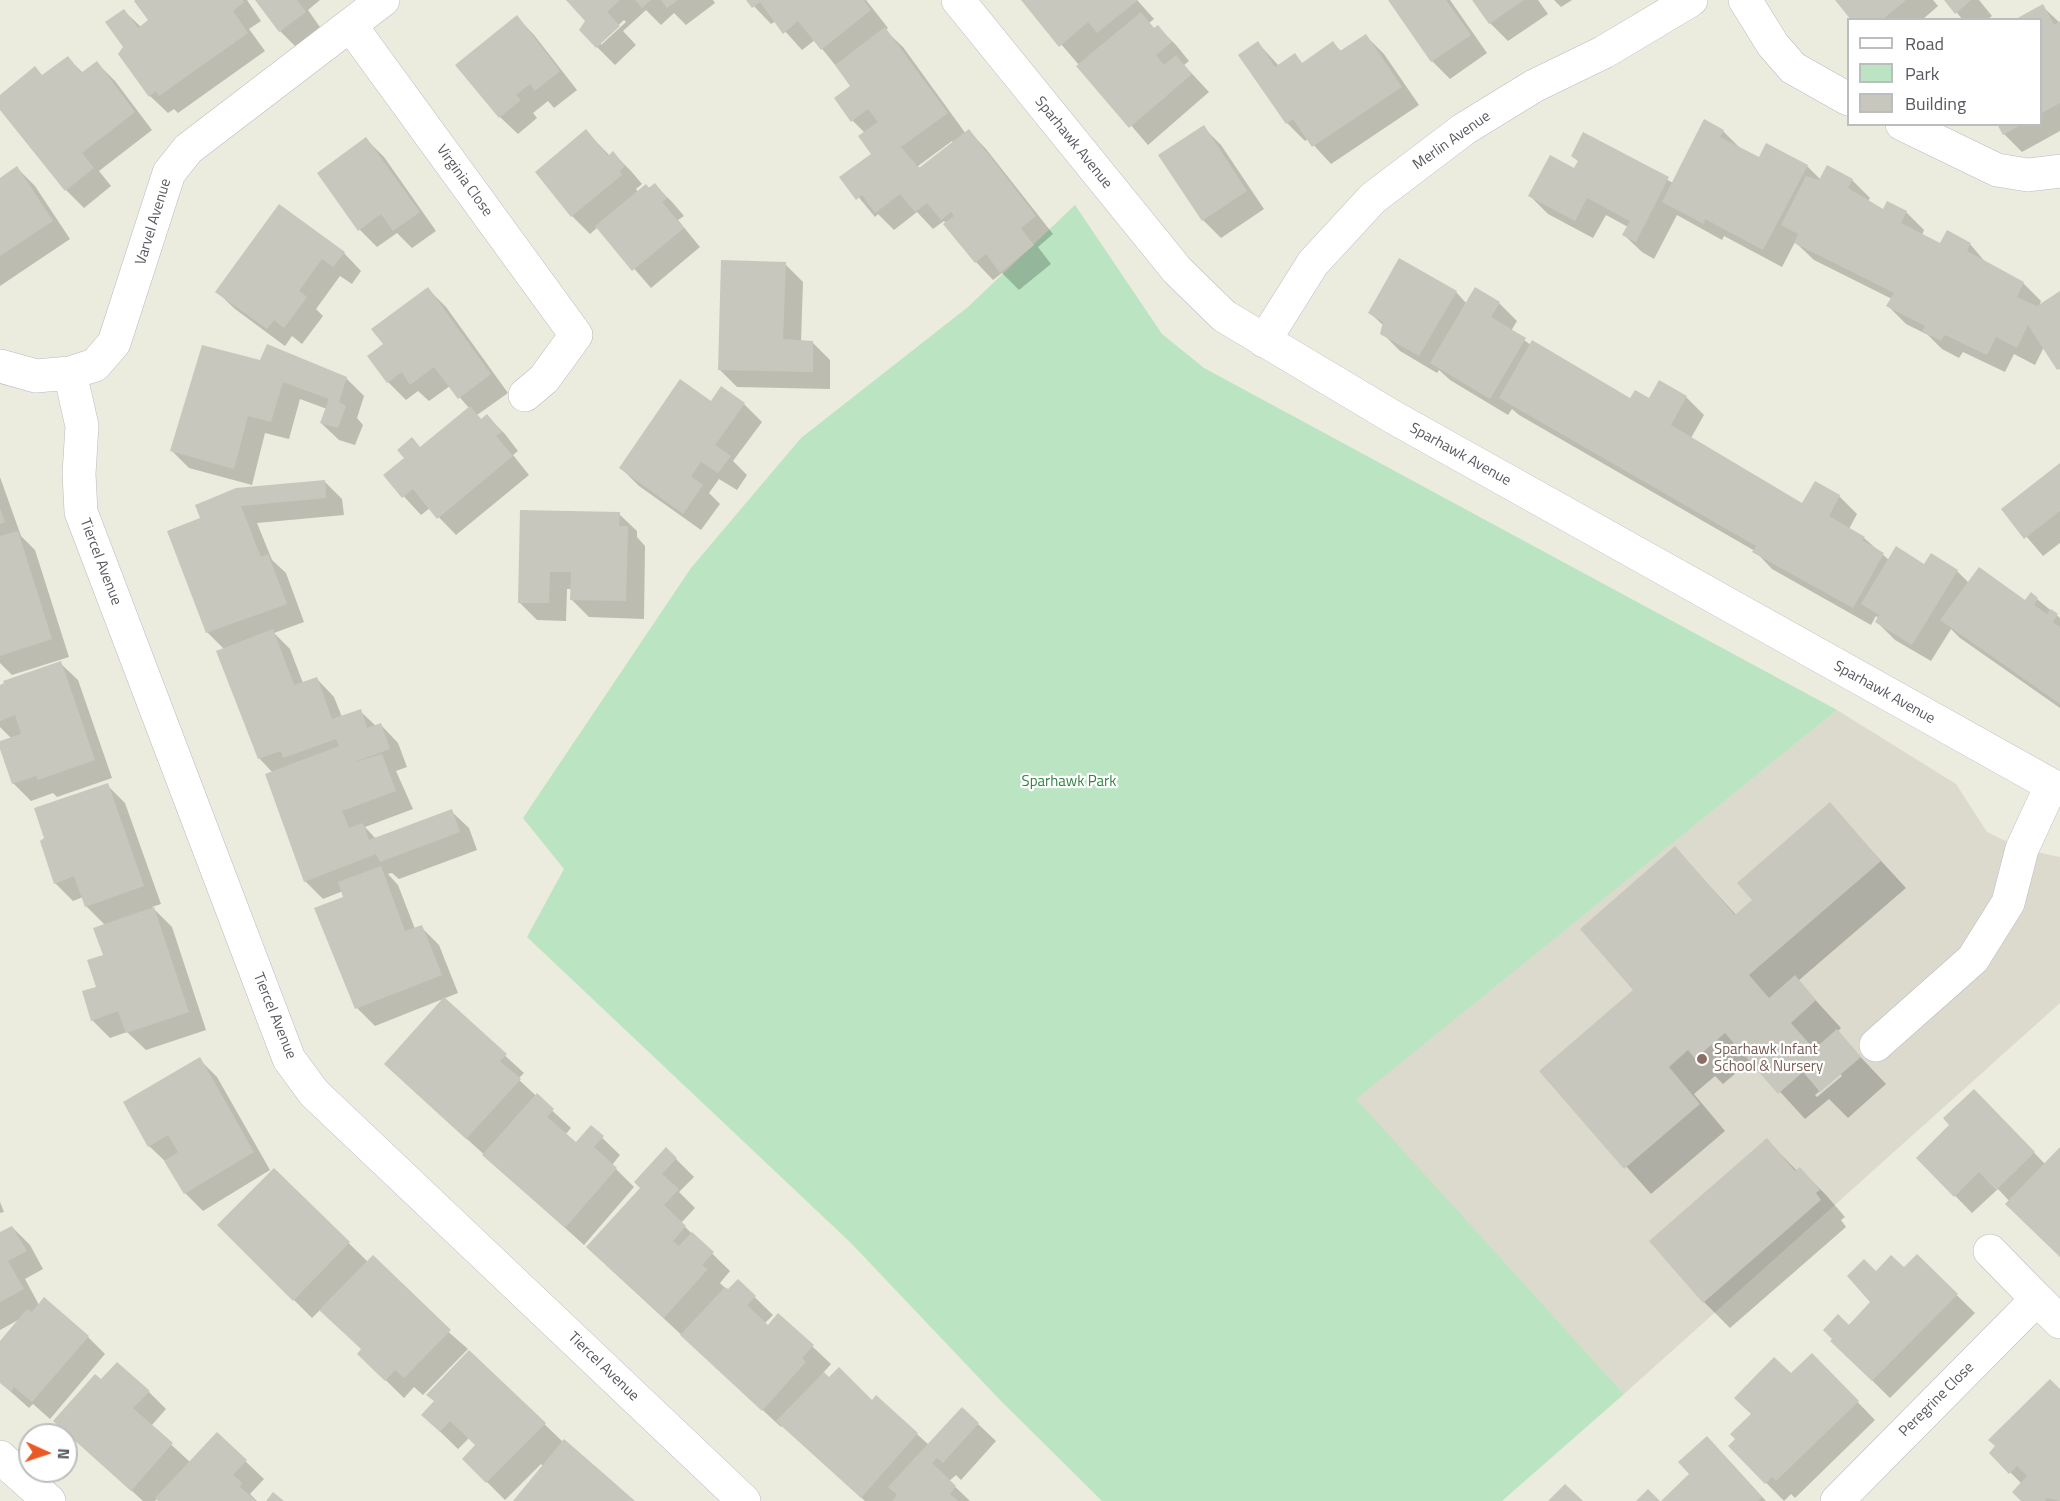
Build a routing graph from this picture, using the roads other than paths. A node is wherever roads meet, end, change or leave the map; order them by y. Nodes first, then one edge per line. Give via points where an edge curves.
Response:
1 (383, 0) edge
2 (958, 0) edge
3 (1691, 0) edge
4 (1745, 0) edge
5 (351, 27) junction
6 (1847, 98) edge
7 (1906, 126) edge
8 (2060, 172) edge
9 (1264, 341) junction
10 (0, 366) edge
11 (70, 373) junction
12 (525, 395) dead end
13 (2056, 788) edge
14 (1876, 1045) dead end
15 (1990, 1251) dead end
16 (2037, 1299) junction
17 (2060, 1322) edge
18 (0, 1456) edge
19 (49, 1501) edge
20 (744, 1501) edge
21 (1837, 1501) edge

1 - 5 street, Varvel Avenue
2 - 9 street, Sparhawk Avenue via 1177,270 1224,316
3 - 9 street, Merlin Avenue via 1464,129 1373,198 1313,263
4 - 6 street via 1773,45 1793,68
5 - 11 street, Varvel Avenue via 188,149 169,173 114,343 95,365
5 - 12 street, Virginia Close via 586,326 544,379
7 - 8 street via 1997,170 2028,175
9 - 13 street, Sparhawk Avenue via 1413,429
10 - 11 street, Varvel Avenue via 36,376
11 - 20 street, Tiercel Avenue via 82,426 81,512 289,1059 314,1093
13 - 14 street via 2022,849 2008,903 1973,959
15 - 16 street
16 - 17 street
16 - 21 street, Peregrine Close
18 - 19 street

